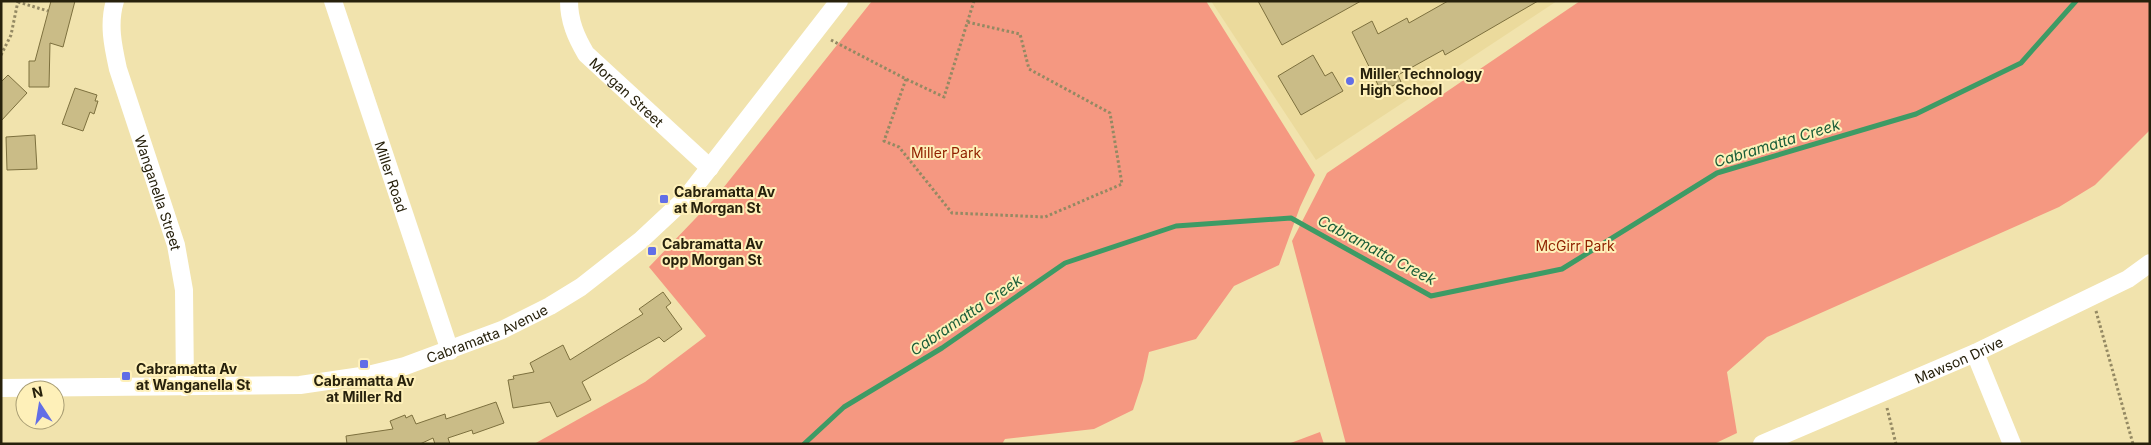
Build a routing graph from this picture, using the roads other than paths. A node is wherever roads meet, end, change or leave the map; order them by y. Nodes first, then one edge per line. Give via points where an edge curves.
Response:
1 (115, 1) edge
2 (333, 1) edge
3 (568, 1) edge
4 (839, 1) edge
5 (710, 168) junction
6 (2150, 263) edge
7 (450, 351) junction
8 (1974, 353) junction
9 (1, 388) edge
10 (185, 388) junction
11 (1780, 440) edge
12 (1762, 444) edge
13 (2012, 444) edge

1 - 10 street, Wanganella Street via 111,15 112,41 118,69 176,245 184,290
2 - 7 street, Miller Road
3 - 5 street, Morgan Street via 577,39 586,54
4 - 5 street, Cabramatta Avenue
5 - 7 street, Cabramatta Avenue via 686,198 641,240 581,287 517,323
6 - 8 street, Mawson Drive via 2128,279
7 - 10 street, Cabramatta Avenue via 405,366 332,381 283,386
8 - 11 street, Mawson Drive
8 - 13 street
9 - 10 street, Cabramatta Avenue
11 - 12 street, Mawson Drive

